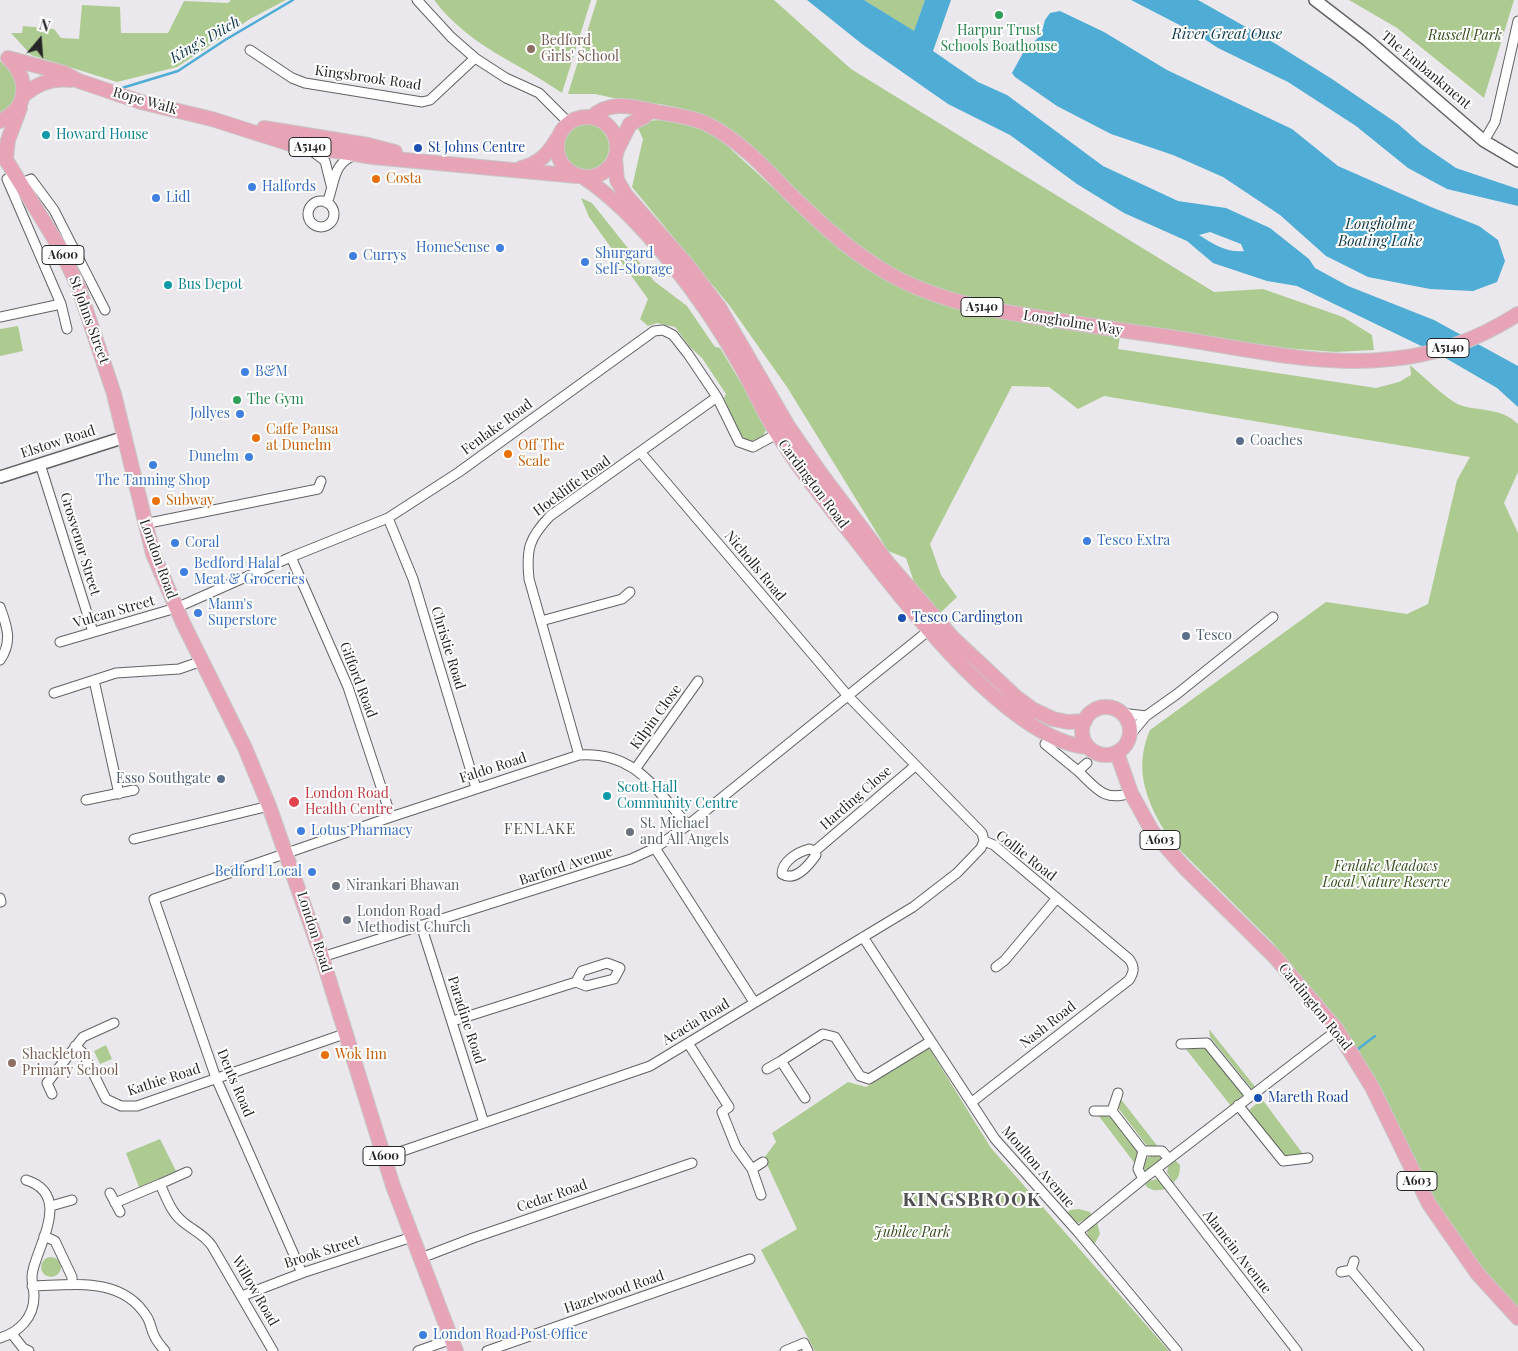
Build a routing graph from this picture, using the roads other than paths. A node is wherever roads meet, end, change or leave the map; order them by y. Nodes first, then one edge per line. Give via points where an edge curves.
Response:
1 (417, 0) edge
2 (1316, 0) edge
3 (1518, 21) edge
4 (250, 50) dead end
5 (3, 55) edge
6 (475, 58) junction
7 (79, 81) junction
8 (22, 101) junction
9 (650, 111) junction
10 (592, 117) junction
11 (212, 119) junction
12 (0, 121) edge
13 (569, 123) junction
14 (558, 138) junction
15 (1484, 141) junction
16 (302, 146) junction
17 (616, 154) junction
18 (358, 155) junction
19 (2, 156) edge
20 (412, 159) junction
21 (1518, 161) edge
22 (516, 169) junction
23 (580, 176) junction
24 (18, 178) junction
25 (331, 185) junction
26 (327, 203) dead end
27 (61, 304) junction
28 (105, 310) dead end
29 (1518, 314) edge
30 (0, 317) edge
31 (67, 329) dead end
32 (717, 397) junction
33 (777, 434) junction
34 (125, 436) junction
35 (641, 453) junction
36 (40, 464) junction
37 (0, 477) edge
38 (321, 481) dead end
39 (388, 518) junction
40 (144, 524) junction
41 (291, 557) junction
42 (630, 592) dead end
43 (0, 607) edge
44 (176, 608) junction
45 (1273, 617) dead end
46 (541, 621) junction
47 (928, 631) junction
48 (93, 632) junction
49 (60, 642) dead end
50 (0, 660) edge
51 (202, 661) junction
52 (94, 680) junction
53 (698, 681) dead end
54 (54, 693) dead end
55 (848, 696) junction
56 (1121, 713) junction
57 (1146, 716) junction
58 (1084, 721) junction
59 (1129, 738) junction
60 (1045, 744) dead end
61 (1087, 747) junction
62 (1116, 753) junction
63 (579, 755) junction
64 (1087, 763) dead end
65 (915, 766) junction
66 (636, 768) junction
67 (1078, 771) junction
68 (1125, 778) junction
69 (476, 788) junction
70 (134, 790) dead end
71 (1131, 793) junction
72 (119, 794) junction
73 (86, 800) dead end
74 (269, 806) junction
75 (391, 817) junction
76 (688, 826) junction
77 (134, 839) dead end
78 (984, 841) junction
79 (655, 848) junction
80 (815, 851) dead end
81 (286, 854) junction
82 (1057, 898) junction
83 (154, 899) joint
84 (421, 925) junction
85 (863, 937) junction
86 (322, 957) junction
87 (1133, 965) joint
88 (996, 967) dead end
89 (576, 982) dead end
90 (754, 1002) junction
91 (453, 1021) junction
92 (114, 1023) dead end
93 (1337, 1030) junction
94 (347, 1032) junction
95 (931, 1041) junction
96 (688, 1042) junction
97 (1181, 1044) dead end
98 (75, 1046) junction
99 (781, 1061) junction
100 (767, 1068) dead end
101 (216, 1078) junction
102 (1118, 1093) dead end
103 (52, 1094) dead end
104 (1250, 1096) junction
105 (805, 1098) dead end
106 (972, 1102) junction
107 (1238, 1104) junction
108 (1112, 1111) junction
109 (1094, 1112) dead end
110 (484, 1123) junction
111 (1144, 1151) junction
112 (385, 1157) junction
113 (1308, 1158) dead end
114 (1169, 1159) junction
115 (763, 1162) dead end
116 (692, 1163) dead end
117 (752, 1169) junction
118 (1156, 1169) junction
119 (187, 1172) dead end
120 (1143, 1179) junction
121 (26, 1180) dead end
122 (160, 1184) junction
123 (110, 1193) dead end
124 (761, 1195) dead end
125 (72, 1200) dead end
126 (116, 1203) junction
127 (51, 1206) junction
128 (120, 1212) dead end
129 (1078, 1232) junction
130 (44, 1236) junction
131 (412, 1237) junction
132 (421, 1258) junction
133 (750, 1259) dead end
134 (1341, 1272) dead end
135 (302, 1273) junction
136 (72, 1285) junction
137 (32, 1286) junction
138 (242, 1296) junction
139 (1518, 1318) edge
140 (12, 1334) junction
141 (0, 1338) edge
142 (454, 1345) edge
143 (806, 1347) edge
144 (29, 1351) edge
145 (165, 1351) edge
146 (273, 1351) edge
147 (418, 1351) edge
148 (487, 1351) edge
149 (785, 1351) edge
150 (1177, 1351) edge
151 (1297, 1351) edge
152 (1419, 1351) edge

1 - 6 street
2 - 15 street, The Embankment
3 - 15 street via 1495,122
4 - 6 street, Kingsbrook Road via 305,83 422,102 430,100
5 - 7 main road, Rope Walk / A5140 via 64,73
5 - 8 main road via 21,75
6 - 13 street via 539,93
7 - 8 main road, Rope Walk / A5140 via 54,79 41,84
7 - 11 main road, Rope Walk / A5140 via 141,102
8 - 12 main road, Rope Walk
8 - 19 main road, St Johns Street / A600
9 - 10 main road, Longholme Way / A5140 via 635,106 618,106 601,108
9 - 17 main road via 630,124
9 - 29 main road, Longholme Way / A5140 via 688,117 717,130 750,154 854,251 882,270 927,292 981,307 1310,358 1372,361 1408,357 1454,346 1482,335
10 - 13 main road via 577,118
10 - 17 main road via 609,126 616,141
11 - 16 main road, Rope Walk / A5140
11 - 20 main road, Rope Walk / A5140 via 368,145
13 - 14 main road
14 - 22 main road, Rope Walk / A5140 via 540,160
14 - 23 main road via 558,156 562,164
15 - 21 street, The Embankment
16 - 18 main road, Rope Walk / A5140
16 - 25 street via 323,158
17 - 23 main road via 605,171 590,177
17 - 58 main road, Cardington Road via 617,180 625,194 719,307 788,426 887,562 952,637 1032,710 1053,719
18 - 20 main road, Rope Walk / A5140
18 - 25 street via 342,162
19 - 24 main road, St Johns Street / A600
20 - 22 main road, Rope Walk / A5140
22 - 23 main road, Rope Walk / A5140
23 - 33 main road, Cardington Road via 613,198 678,273 734,354
24 - 27 street via 7,179
24 - 28 street via 31,179 50,204
24 - 34 main road, St Johns Street / A600 via 65,258 90,320
25 - 26 street
27 - 30 street
27 - 31 street
32 - 33 street, Fenlake Road via 739,442 753,447
32 - 35 street, Hockliffe Road
32 - 39 street, Fenlake Road via 673,335 663,330 654,331 460,472
33 - 47 main road, Cardington Road via 809,480
34 - 36 street, Elstow Road
34 - 40 main road, London Road / A600
35 - 46 street, Hockliffe Road via 550,516 537,529 527,558 529,579
35 - 55 street, Nicholls Road
36 - 37 street, Elstow Road
36 - 48 street, Grosvenor Street
38 - 40 street via 318,489
39 - 41 street, Fenlake Road
39 - 69 street, Christie Road via 413,579
40 - 44 main road, London Road / A600
41 - 44 street, Fenlake Road
41 - 75 street, Gifford Road via 348,687
42 - 46 street via 622,600
43 - 50 street via 9,638
44 - 48 street, Vulcan Street
44 - 51 main road, London Road / A600
45 - 57 street
46 - 63 street, Hockliffe Road
47 - 55 street, Barford Avenue
47 - 61 main road, Cardington Road via 1025,721 1076,746
48 - 49 street, Vulcan Street
51 - 52 street via 184,668 132,671
51 - 74 main road, London Road / A600 via 245,748
52 - 54 street
52 - 72 street
53 - 66 street, Kilpin Close
55 - 65 street, Collie Road
55 - 76 street, Barford Avenue
56 - 57 street
56 - 58 main road via 1110,708 1096,709
56 - 59 main road via 1129,723
57 - 59 street
58 - 61 main road via 1082,731
59 - 62 main road via 1124,748
59 - 68 main road, Cardington Road / A603
60 - 67 street
61 - 62 main road via 1096,754 1107,756
62 - 68 main road, Cardington Road / A603
63 - 66 street, Faldo Road via 611,757
63 - 69 street, Faldo Road
64 - 67 street
65 - 78 street, Collie Road via 982,833
65 - 80 street, Harding Close
66 - 76 street, Faldo Road
67 - 71 street via 1108,797 1118,798
68 - 71 main road, Cardington Road / A603
69 - 75 street, Faldo Road
70 - 72 street
71 - 93 main road, Cardington Road / A603 via 1165,847 1275,957
72 - 73 street
74 - 77 street
74 - 81 main road, London Road / A600
75 - 81 street, Faldo Road
76 - 79 street, Barford Avenue
78 - 82 street, Collie Road via 994,845
78 - 85 street, Acacia Road via 981,848 939,889
79 - 84 street, Barford Avenue via 607,868
79 - 90 street
81 - 83 street, Faldo Road
81 - 86 main road, London Road / A600
82 - 87 street, Collie Road
82 - 88 street
83 - 101 street, Dents Road
84 - 86 street, Barford Avenue
84 - 91 street, Paradine Road
85 - 90 street, Acacia Road
85 - 95 street, Moulton Avenue
86 - 94 main road, London Road / A600
87 - 106 street, Nash Road via 1134,973 1129,980
89 - 91 street
90 - 96 street, Acacia Road
91 - 110 street, Paradine Road
92 - 98 street via 90,1032
93 - 104 street
93 - 139 main road, Cardington Road / A603 via 1372,1087 1429,1204 1477,1273
94 - 101 street, Kathie Road
94 - 112 main road, London Road / A600
95 - 99 street via 869,1078 860,1076 834,1037 829,1035 823,1034
95 - 106 street, Moulton Avenue
96 - 110 street, Acacia Road via 650,1066
96 - 117 street via 729,1107 722,1112 736,1147
97 - 104 street via 1207,1043
98 - 101 street, Kathie Road via 83,1053 106,1099 120,1106 137,1106
98 - 103 street via 47,1083
99 - 100 street
99 - 105 street
101 - 135 street, Dents Road
102 - 108 street
104 - 107 street
106 - 129 street, Moulton Avenue via 995,1139
107 - 113 street via 1282,1161
107 - 114 street
108 - 109 street
108 - 111 street
110 - 112 street, Acacia Road
111 - 114 street via 1162,1151
111 - 120 street via 1138,1169
112 - 131 main road, London Road / A600
114 - 118 street
115 - 117 street
116 - 132 street, Cedar Road
117 - 124 street
118 - 120 street
118 - 151 street, Alamein Avenue
119 - 122 street
120 - 129 street
121 - 127 street via 36,1183
122 - 126 street
122 - 138 street, Willow Road via 171,1209 181,1221 206,1238
123 - 126 street
125 - 127 street
126 - 128 street
127 - 130 street
129 - 150 street, Moulton Avenue
130 - 136 street via 55,1241 72,1277
130 - 137 street via 32,1270
131 - 132 main road, London Road / A600
131 - 135 street, Brook Street
132 - 142 main road, London Road / A600
133 - 148 street, Hazelwood Road
134 - 152 street via 1352,1266
135 - 138 street, Brook Street
136 - 137 street
136 - 145 street via 101,1286 123,1293 138,1305
137 - 140 street via 34,1296 28,1319
138 - 146 street, Willow Road
140 - 141 street
140 - 144 street
142 - 147 street
143 - 149 street

